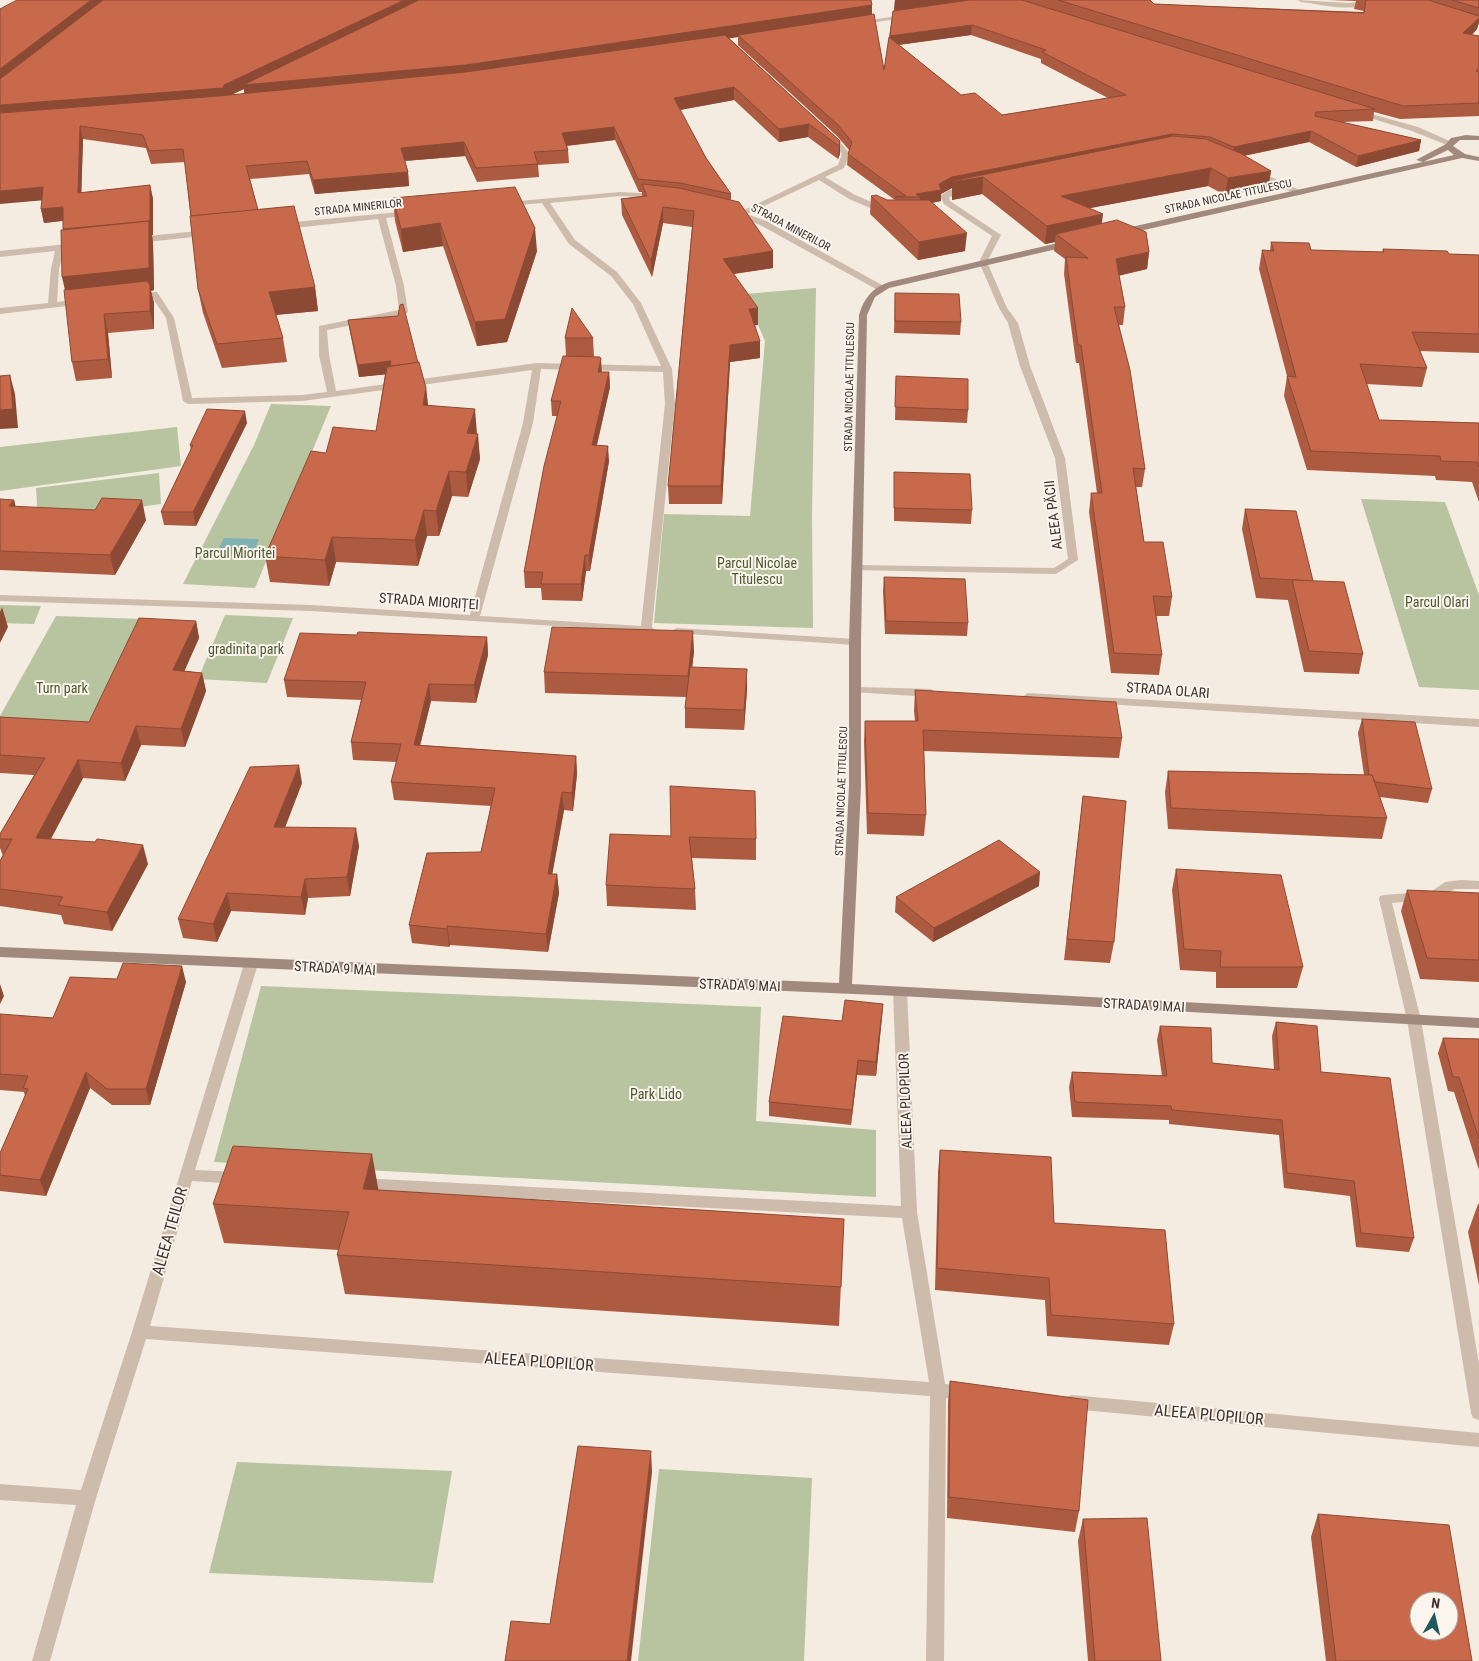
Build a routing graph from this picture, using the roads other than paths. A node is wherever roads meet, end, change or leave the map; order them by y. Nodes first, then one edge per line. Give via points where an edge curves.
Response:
1 (1301, 0) edge
2 (1376, 0) edge
3 (919, 14) edge
4 (852, 24) edge
5 (1349, 109) edge
6 (1415, 129) junction
7 (1479, 129) edge
8 (826, 132) edge
9 (1462, 138) junction
10 (1479, 138) edge
11 (1449, 145) junction
12 (1461, 156) junction
13 (1479, 159) edge
14 (1249, 170) edge
15 (1395, 172) junction
16 (819, 176) junction
17 (980, 186) edge
18 (1302, 193) junction
19 (665, 198) edge
20 (546, 201) junction
21 (497, 205) edge
22 (723, 210) edge
23 (420, 212) edge
24 (898, 213) edge
25 (944, 213) edge
26 (962, 213) junction
27 (741, 214) junction
28 (381, 216) junction
29 (278, 226) edge
30 (214, 233) edge
31 (1109, 235) edge
32 (128, 241) edge
33 (1080, 241) edge
34 (89, 245) edge
35 (60, 248) junction
36 (0, 254) edge
37 (983, 262) junction
38 (879, 288) junction
39 (126, 297) edge
40 (89, 301) edge
41 (52, 305) junction
42 (0, 311) edge
43 (537, 366) junction
44 (667, 369) junction
45 (332, 394) junction
46 (857, 568) junction
47 (0, 598) edge
48 (474, 620) junction
49 (656, 630) junction
50 (855, 642) junction
51 (856, 690) junction
52 (945, 694) edge
53 (1014, 696) edge
54 (1479, 723) edge
55 (1479, 885) edge
56 (0, 952) edge
57 (251, 964) junction
58 (845, 990) junction
59 (900, 991) junction
60 (1414, 1020) junction
61 (1479, 1023) edge
62 (186, 1175) junction
63 (255, 1179) edge
64 (344, 1183) edge
65 (909, 1212) junction
66 (140, 1332) junction
67 (938, 1389) junction
68 (978, 1393) edge
69 (1056, 1400) edge
70 (1479, 1413) edge
71 (1479, 1440) edge
72 (0, 1492) edge
73 (87, 1498) junction
74 (42, 1661) edge
75 (936, 1661) edge

1 - 2 street via 1359,5
3 - 4 street
5 - 6 street
6 - 9 street
6 - 11 street
7 - 9 main road, STRADA NICOLAE TITULESCU
8 - 16 street via 846,154 841,166
9 - 10 main road, STRADA NICOLAE TITULESCU
9 - 11 main road, STRADA NICOLAE TITULESCU
11 - 12 main road
11 - 15 main road, STRADA NICOLAE TITULESCU
12 - 13 main road, STRADA NICOLAE TITULESCU
12 - 15 main road, STRADA NICOLAE TITULESCU
14 - 18 street
15 - 18 main road, STRADA NICOLAE TITULESCU
16 - 24 street via 852,197
16 - 27 street
17 - 26 street via 944,196
18 - 31 main road, STRADA NICOLAE TITULESCU
19 - 20 street via 620,194
20 - 21 street
20 - 44 street via 572,242 614,274 637,303
22 - 27 street, STRADA MINERILOR
23 - 28 street, STRADA MINERILOR
25 - 26 street
26 - 37 street via 997,235
27 - 38 street, STRADA MINERILOR
28 - 29 street, STRADA MINERILOR
28 - 45 street via 404,312 322,328
30 - 32 street
33 - 37 main road
34 - 35 street
35 - 36 street
35 - 41 street via 54,269
37 - 38 main road
37 - 46 street, ALEEA PĂCII via 1013,323 1025,366 1060,458 1073,560 1056,571
38 - 46 main road, STRADA NICOLAE TITULESCU via 868,299 863,315
39 - 45 street via 154,294 167,311 188,401 302,398
40 - 41 street
41 - 42 street
43 - 44 street
43 - 45 street
43 - 48 street via 528,422
44 - 49 street via 670,404
46 - 50 main road, STRADA NICOLAE TITULESCU
47 - 48 street, STRADA MIORIȚEI via 311,608
48 - 49 street, STRADA MIORIȚEI
49 - 50 street, STRADA MIORIȚEI
50 - 51 main road, STRADA NICOLAE TITULESCU
51 - 52 street
51 - 58 main road, STRADA NICOLAE TITULESCU via 855,786
53 - 54 street, STRADA OLARI
55 - 60 street via 1454,883 1435,895 1385,899
56 - 57 main road, STRADA 9 MAI
57 - 58 main road, STRADA 9 MAI
57 - 62 street, ALEEA TEILOR
58 - 59 main road, STRADA 9 MAI
59 - 60 main road, STRADA 9 MAI
59 - 65 street, ALEEA PLOPILOR
60 - 61 main road, STRADA 9 MAI
60 - 70 street
62 - 63 street
62 - 66 street, ALEEA TEILOR
64 - 65 street
65 - 67 street, ALEEA PLOPILOR
66 - 67 street, ALEEA PLOPILOR
66 - 73 street, ALEEA TEILOR
67 - 68 street, ALEEA PLOPILOR
67 - 75 street, ALEEA PLOPILOR
69 - 71 street, ALEEA PLOPILOR
72 - 73 street
73 - 74 street, ALEEA TEILOR

